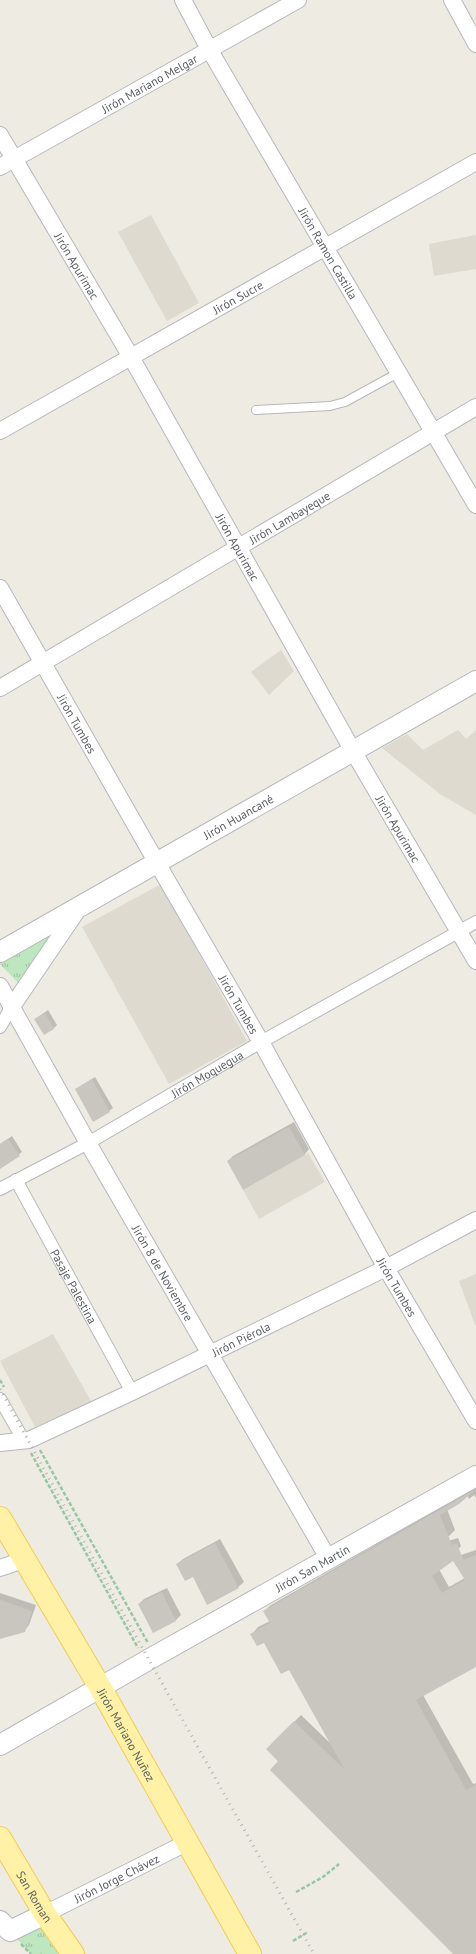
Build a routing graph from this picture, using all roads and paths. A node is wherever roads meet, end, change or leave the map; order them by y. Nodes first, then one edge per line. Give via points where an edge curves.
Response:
1 (183, 0) edge
2 (298, 0) edge
3 (452, 0) edge
4 (476, 44) edge
5 (209, 49) junction
6 (0, 135) edge
7 (476, 162) edge
8 (7, 163) edge
9 (325, 248) junction
10 (131, 357) junction
11 (398, 373) junction
12 (476, 407) edge
13 (256, 410) dead end
14 (0, 431) edge
15 (433, 432) junction
16 (476, 505) edge
17 (238, 549) junction
18 (0, 588) edge
19 (44, 664) junction
20 (476, 681) edge
21 (0, 688) edge
22 (353, 751) junction
23 (156, 863) junction
24 (79, 907) junction
25 (476, 922) edge
26 (459, 931) junction
27 (0, 952) edge
28 (476, 961) edge
29 (0, 986) edge
30 (11, 1008) junction
31 (0, 1027) edge
32 (261, 1042) junction
33 (88, 1143) junction
34 (16, 1180) junction
35 (0, 1189) edge
36 (476, 1220) edge
37 (386, 1268) junction
38 (210, 1354) junction
39 (0, 1380) edge
40 (132, 1392) junction
41 (4, 1396) edge
42 (476, 1421) edge
43 (28, 1440) junction
44 (0, 1443) edge
45 (476, 1476) edge
46 (0, 1518) edge
47 (328, 1558) junction
48 (24, 1560) junction
49 (0, 1568) edge
50 (150, 1659) junction
51 (100, 1687) junction
52 (0, 1745) edge
53 (0, 1838) edge
54 (188, 1842) junction
55 (339, 1864) dead end
56 (296, 1892) dead end
57 (45, 1914) junction
58 (4, 1930) edge
59 (308, 1932) dead end
60 (293, 1942) dead end
61 (73, 1954) edge
62 (250, 1954) edge

1 - 5 street, Jirón Ramon Castilla
2 - 5 street, Jirón Mariano Melgar
3 - 4 street
5 - 8 street, Jirón Mariano Melgar
5 - 9 street, Jirón Ramon Castilla
6 - 8 street, Jirón Apurimac
7 - 9 street, Jirón Sucre
8 - 10 street, Jirón Apurimac
9 - 10 street, Jirón Sucre
9 - 11 street, Jirón Ramon Castilla
10 - 14 street, Jirón Sucre
10 - 17 street, Jirón Apurimac
11 - 13 lane via 345,402 330,406
11 - 15 street, Jirón Ramon Castilla
12 - 15 street, Jirón Lambayeque
15 - 16 street, Jirón Ramon Castilla
15 - 17 street, Jirón Lambayeque
17 - 19 street, Jirón Lambayeque
17 - 22 street, Jirón Apurimac
18 - 19 street, Jirón Tumbes
19 - 21 street, Jirón Lambayeque
19 - 23 street, Jirón Tumbes
20 - 22 street, Jirón Huancané
22 - 23 street, Jirón Huancané
22 - 26 street, Jirón Apurimac
23 - 24 street, Jirón Huancané
23 - 32 street, Jirón Tumbes
24 - 27 street, Jirón Huancané
24 - 30 street
25 - 26 street, Jirón Moquegua
26 - 28 street, Jirón Apurimac
26 - 32 street, Jirón Moquegua
29 - 30 street, Jirón 8 de Noviembre
30 - 31 street
30 - 33 street, Jirón 8 de Noviembre
32 - 33 street, Jirón Moquegua
32 - 37 street, Jirón Tumbes
33 - 34 street, Jirón Moquegua
33 - 38 street, Jirón 8 de Noviembre
34 - 35 street, Jirón Moquegua
34 - 40 street, Pasaje Palestina
36 - 37 street, Jirón Piérola
37 - 38 street, Jirón Piérola
37 - 42 street, Jirón Tumbes
38 - 40 street, Jirón Piérola
38 - 47 street, Jirón 8 de Noviembre
39 - 41 path
40 - 43 street, Jirón Piérola
41 - 43 street
43 - 44 street, Jirón Piérola
43 - 50 path
43 - 50 path
45 - 47 street, Jirón San Martín
46 - 48 main road, Jirón Mariano Nuñez
47 - 50 street, Jirón San Martín
48 - 49 street
48 - 51 main road, Jirón Mariano Nuñez
50 - 51 street, Jirón San Martín
51 - 52 street, Jirón San Martín
51 - 54 main road, Jirón Mariano Nuñez
53 - 57 main road, San Roman
54 - 57 street, Jirón Jorge Chávez
54 - 62 main road, Jirón Mariano Nuñez
55 - 56 path via 323,1877
57 - 58 street
57 - 61 main road, San Roman
59 - 60 path

